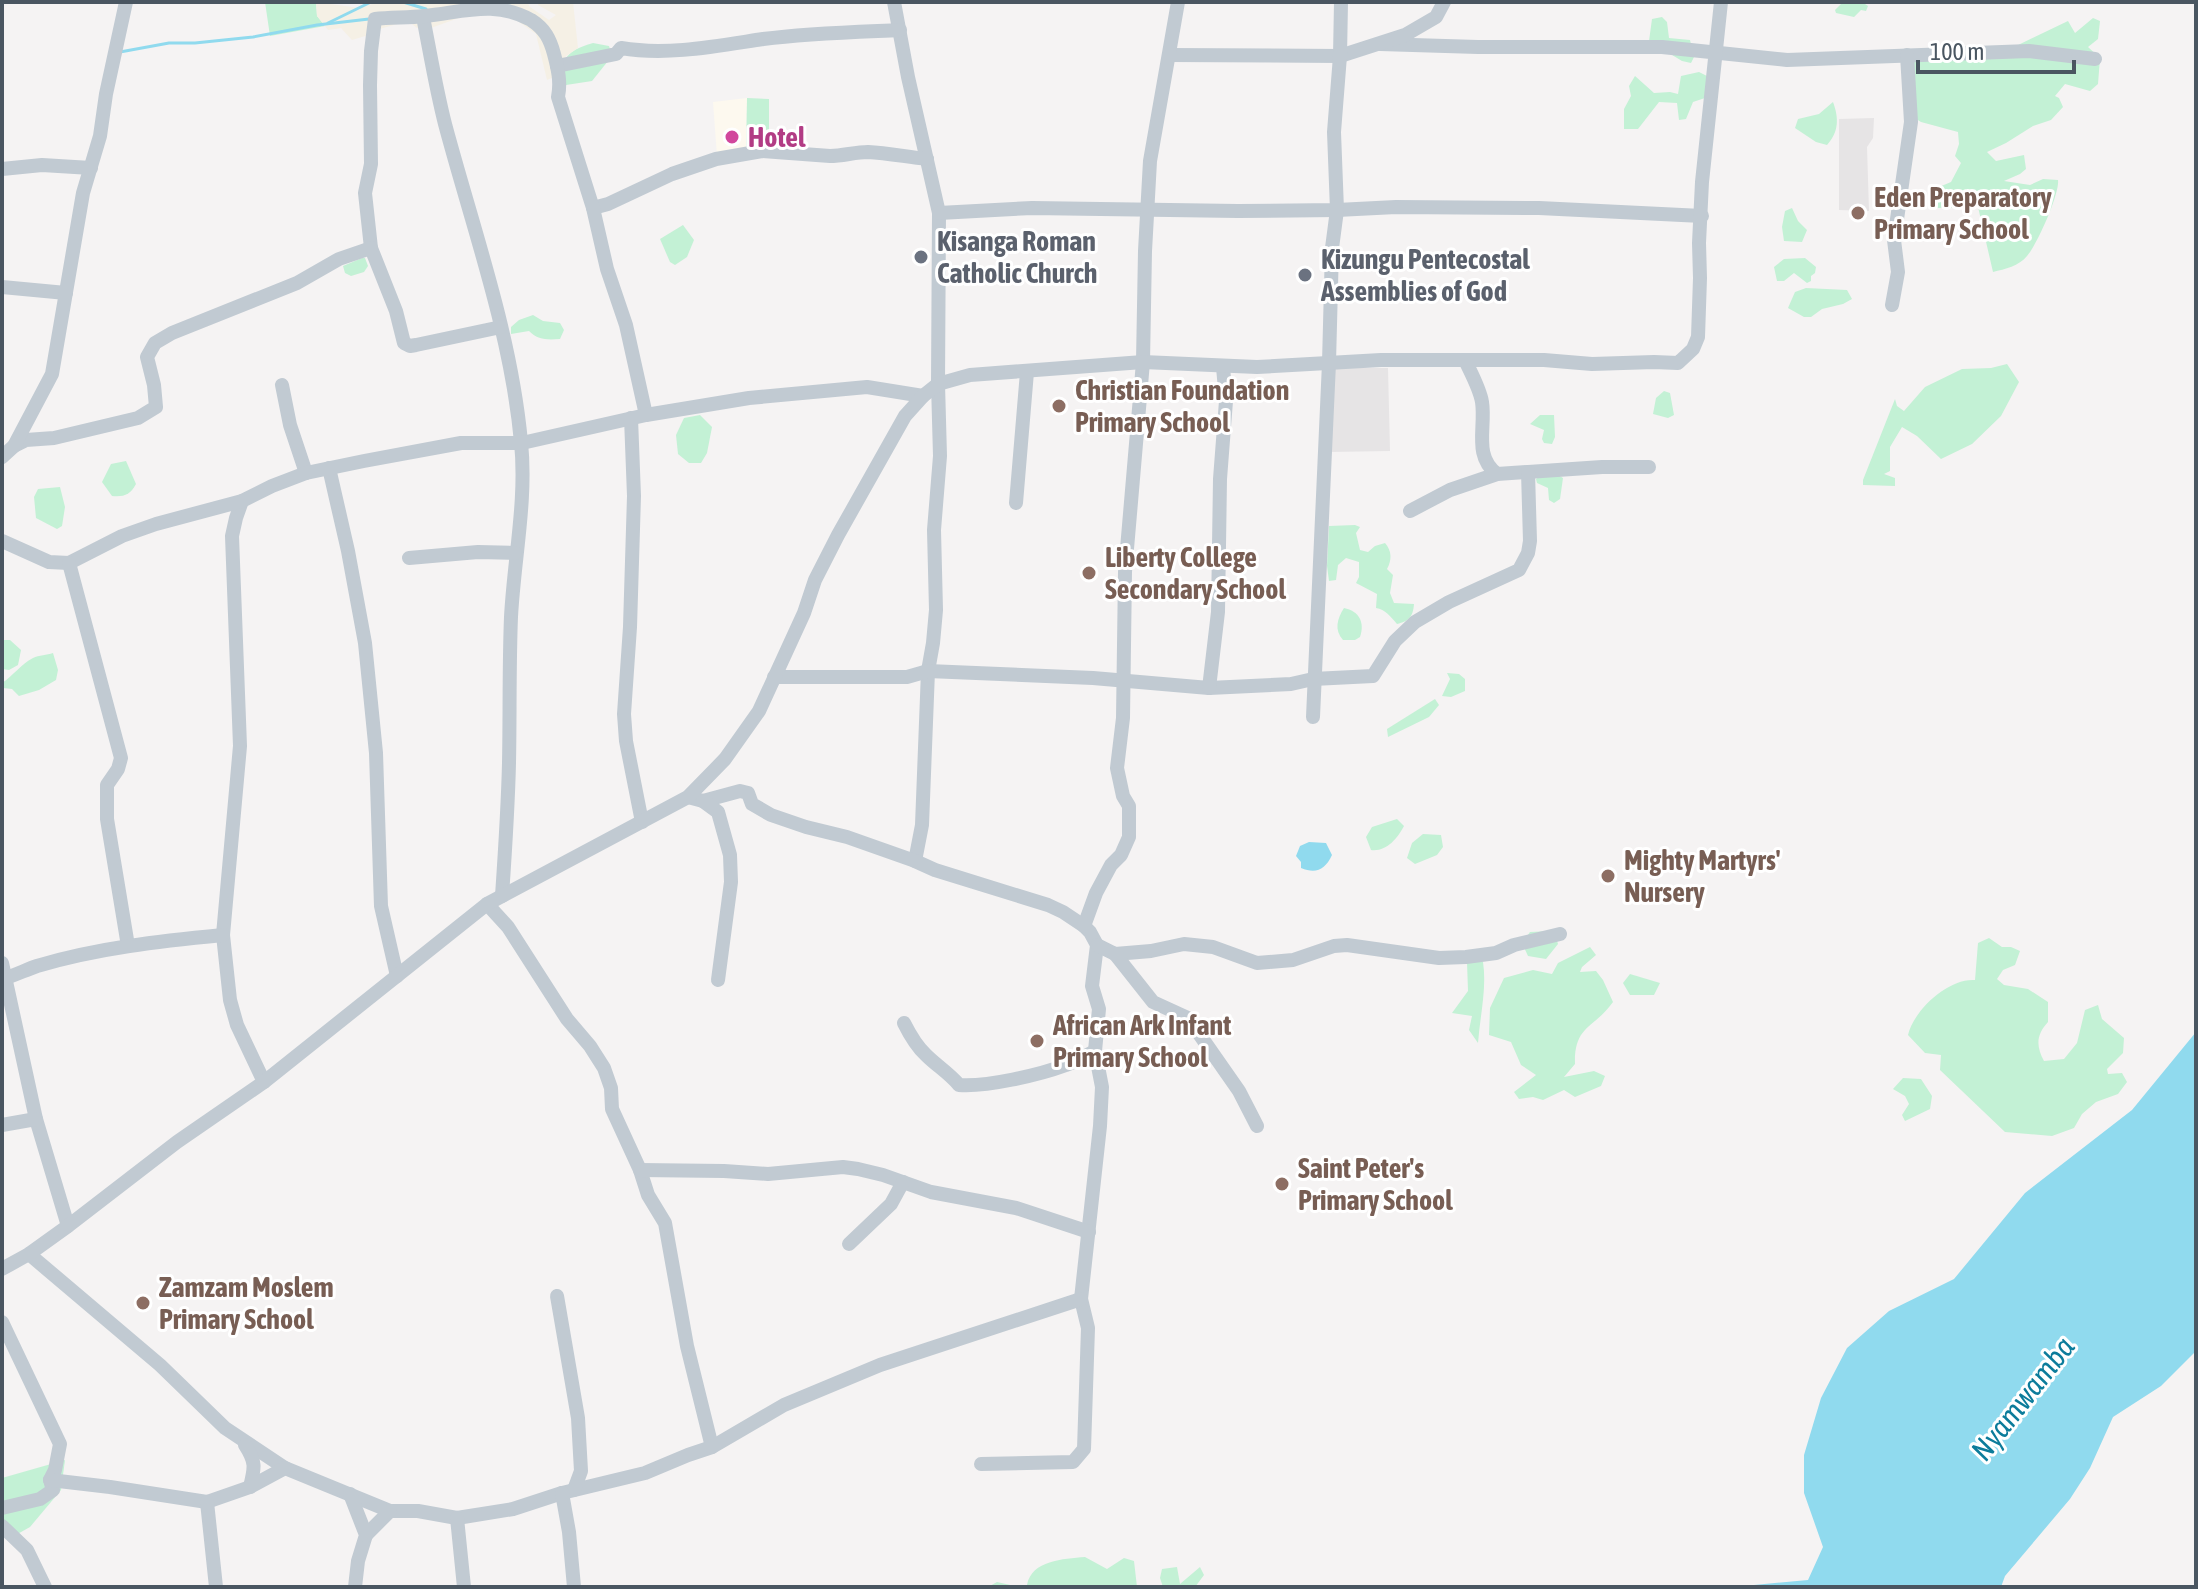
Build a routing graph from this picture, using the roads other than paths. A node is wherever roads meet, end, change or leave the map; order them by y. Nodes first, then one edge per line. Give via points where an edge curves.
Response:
1 (126, 2) edge
2 (894, 2) edge
3 (1178, 2) edge
4 (1341, 2) edge
5 (1444, 2) edge
6 (1721, 2) edge
7 (488, 3) edge
8 (423, 17) junction
9 (900, 30) junction
10 (1380, 44) junction
11 (1716, 54) junction
12 (1170, 55) junction
13 (1907, 55) junction
14 (1340, 56) junction
15 (2095, 59) dead end
16 (557, 66) junction
17 (927, 159) junction
18 (91, 168) junction
19 (2, 169) edge
20 (593, 208) junction
21 (1337, 210) junction
22 (1148, 211) junction
23 (939, 213) junction
24 (1702, 216) junction
25 (371, 248) junction
26 (2, 287) edge
27 (66, 293) junction
28 (1892, 305) dead end
29 (501, 327) junction
30 (1465, 360) junction
31 (1143, 362) junction
32 (1329, 363) junction
33 (1223, 367) junction
34 (1027, 372) junction
35 (938, 384) junction
36 (282, 385) dead end
37 (923, 396) junction
38 (646, 415) junction
39 (631, 418) junction
40 (522, 443) junction
41 (14, 446) junction
42 (2, 457) edge
43 (1649, 467) dead end
44 (329, 468) junction
45 (1528, 472) junction
46 (306, 473) junction
47 (1497, 474) junction
48 (242, 501) junction
49 (1016, 503) dead end
50 (1410, 511) dead end
51 (2, 541) edge
52 (515, 553) junction
53 (409, 558) dead end
54 (69, 563) junction
55 (928, 671) junction
56 (774, 677) junction
57 (1313, 679) junction
58 (1122, 681) junction
59 (1209, 688) junction
60 (1313, 717) dead end
61 (695, 799) junction
62 (642, 822) junction
63 (915, 861) junction
64 (502, 896) junction
65 (487, 904) junction
66 (1084, 926) junction
67 (1560, 934) dead end
68 (223, 935) junction
69 (1097, 945) junction
70 (128, 946) junction
71 (1115, 954) junction
72 (2, 963) edge
73 (397, 976) junction
74 (3, 979) edge
75 (718, 980) dead end
76 (904, 1023) dead end
77 (1095, 1051) junction
78 (264, 1082) junction
79 (36, 1119) junction
80 (2, 1125) edge
81 (1257, 1126) dead end
82 (640, 1170) junction
83 (903, 1182) junction
84 (68, 1226) junction
85 (1089, 1232) junction
86 (849, 1244) dead end
87 (29, 1254) junction
88 (2, 1269) edge
89 (557, 1296) dead end
90 (1081, 1299) junction
91 (2, 1322) edge
92 (240, 1438) junction
93 (712, 1447) junction
94 (981, 1464) dead end
95 (285, 1468) junction
96 (50, 1480) junction
97 (250, 1487) junction
98 (568, 1491) junction
99 (350, 1494) junction
100 (207, 1502) junction
101 (2, 1508) edge
102 (390, 1511) junction
103 (457, 1518) junction
104 (2, 1526) edge
105 (366, 1535) junction
106 (45, 1587) edge
107 (216, 1587) edge
108 (355, 1587) edge
109 (464, 1587) edge
110 (574, 1587) edge

1 - 18 street
2 - 9 street
3 - 12 street
4 - 14 street
5 - 10 street via 1436,17
6 - 11 street
7 - 8 street
7 - 16 street via 520,11 539,25
8 - 25 street via 375,19 371,164 365,193
8 - 29 street via 445,122
9 - 16 street via 814,33 641,52 621,48 616,54
9 - 17 street
10 - 11 street via 1662,47
10 - 14 street
11 - 13 street via 1787,60
11 - 24 street
12 - 14 street
12 - 22 street via 1150,161
13 - 15 street via 2029,51
13 - 28 street via 1911,122 1894,240 1898,272
14 - 21 street via 1334,132
16 - 20 street via 558,97
17 - 20 street via 872,152 830,156 758,151 685,168
17 - 23 street
18 - 19 street
18 - 27 street
20 - 38 street
21 - 22 street
21 - 24 street via 1539,208
21 - 32 street
22 - 23 street via 1032,208
22 - 31 street
23 - 35 street
24 - 30 street via 1698,337 1678,363
25 - 29 street via 406,345
25 - 41 street via 155,343 147,357 156,407 145,414
26 - 27 street
27 - 41 street via 52,374
29 - 40 street
30 - 32 street
30 - 47 street via 1482,401 1484,457
31 - 33 street
31 - 34 street
31 - 58 street via 1129,512
32 - 33 street
32 - 57 street
33 - 59 street via 1218,612
34 - 35 street via 970,375
34 - 49 street
35 - 37 street
35 - 55 street via 936,610
36 - 46 street
37 - 38 street via 867,387
37 - 56 street via 905,416 838,535
38 - 39 street
39 - 40 street
39 - 62 street via 634,496 624,714
40 - 44 street via 461,443
40 - 52 street
41 - 42 street
43 - 45 street
44 - 46 street
44 - 73 street via 365,643 376,753 381,906
45 - 47 street
45 - 57 street via 1530,541 1519,570 1415,622 1395,641 1373,676
46 - 48 street
47 - 50 street
48 - 54 street via 122,536
48 - 68 street via 232,536 240,746
51 - 54 street via 49,562
52 - 53 street
52 - 64 street
54 - 70 street via 121,758 107,785 107,819
55 - 56 street via 898,677
55 - 58 street
55 - 63 street via 922,825
56 - 61 street via 759,711
57 - 59 street
57 - 60 street
58 - 59 street
58 - 66 street via 1117,768 1129,806 1129,837 1096,893
61 - 62 street
61 - 63 street via 748,793 752,804 771,815
61 - 75 street via 718,812 731,866
62 - 64 street
63 - 66 street via 1048,905
64 - 65 street
65 - 73 street
65 - 82 street via 604,1068 612,1109
66 - 69 street
67 - 71 street via 1466,957 1347,945 1293,960 1257,963 1213,947 1184,944
68 - 70 street
68 - 78 street via 230,1000
69 - 71 street
69 - 77 street via 1092,986 1099,1009
70 - 74 street
71 - 81 street via 1153,1002 1188,1018
72 - 74 street
73 - 78 street
74 - 79 street
76 - 77 street via 927,1057 959,1085 981,1086 1068,1065
77 - 85 street via 1102,1087
78 - 84 street
79 - 80 street
79 - 84 street
82 - 83 street via 768,1174 843,1167
82 - 93 street via 665,1223
83 - 85 street via 1016,1208
83 - 86 street via 891,1204
84 - 87 street
85 - 90 street
87 - 88 street
87 - 92 street
89 - 98 street via 578,1418 581,1471
90 - 93 street via 880,1365 784,1405
90 - 94 street via 1088,1328 1084,1449 1073,1462
91 - 96 street via 60,1444
92 - 95 street
92 - 97 street via 253,1456
93 - 98 street via 645,1473
95 - 97 street
95 - 99 street
96 - 100 street
96 - 101 street via 53,1490 40,1499
97 - 100 street
98 - 103 street via 513,1509
98 - 110 street
99 - 102 street
99 - 105 street
100 - 107 street
102 - 103 street
102 - 105 street
103 - 109 street
104 - 106 street via 27,1550
105 - 108 street

